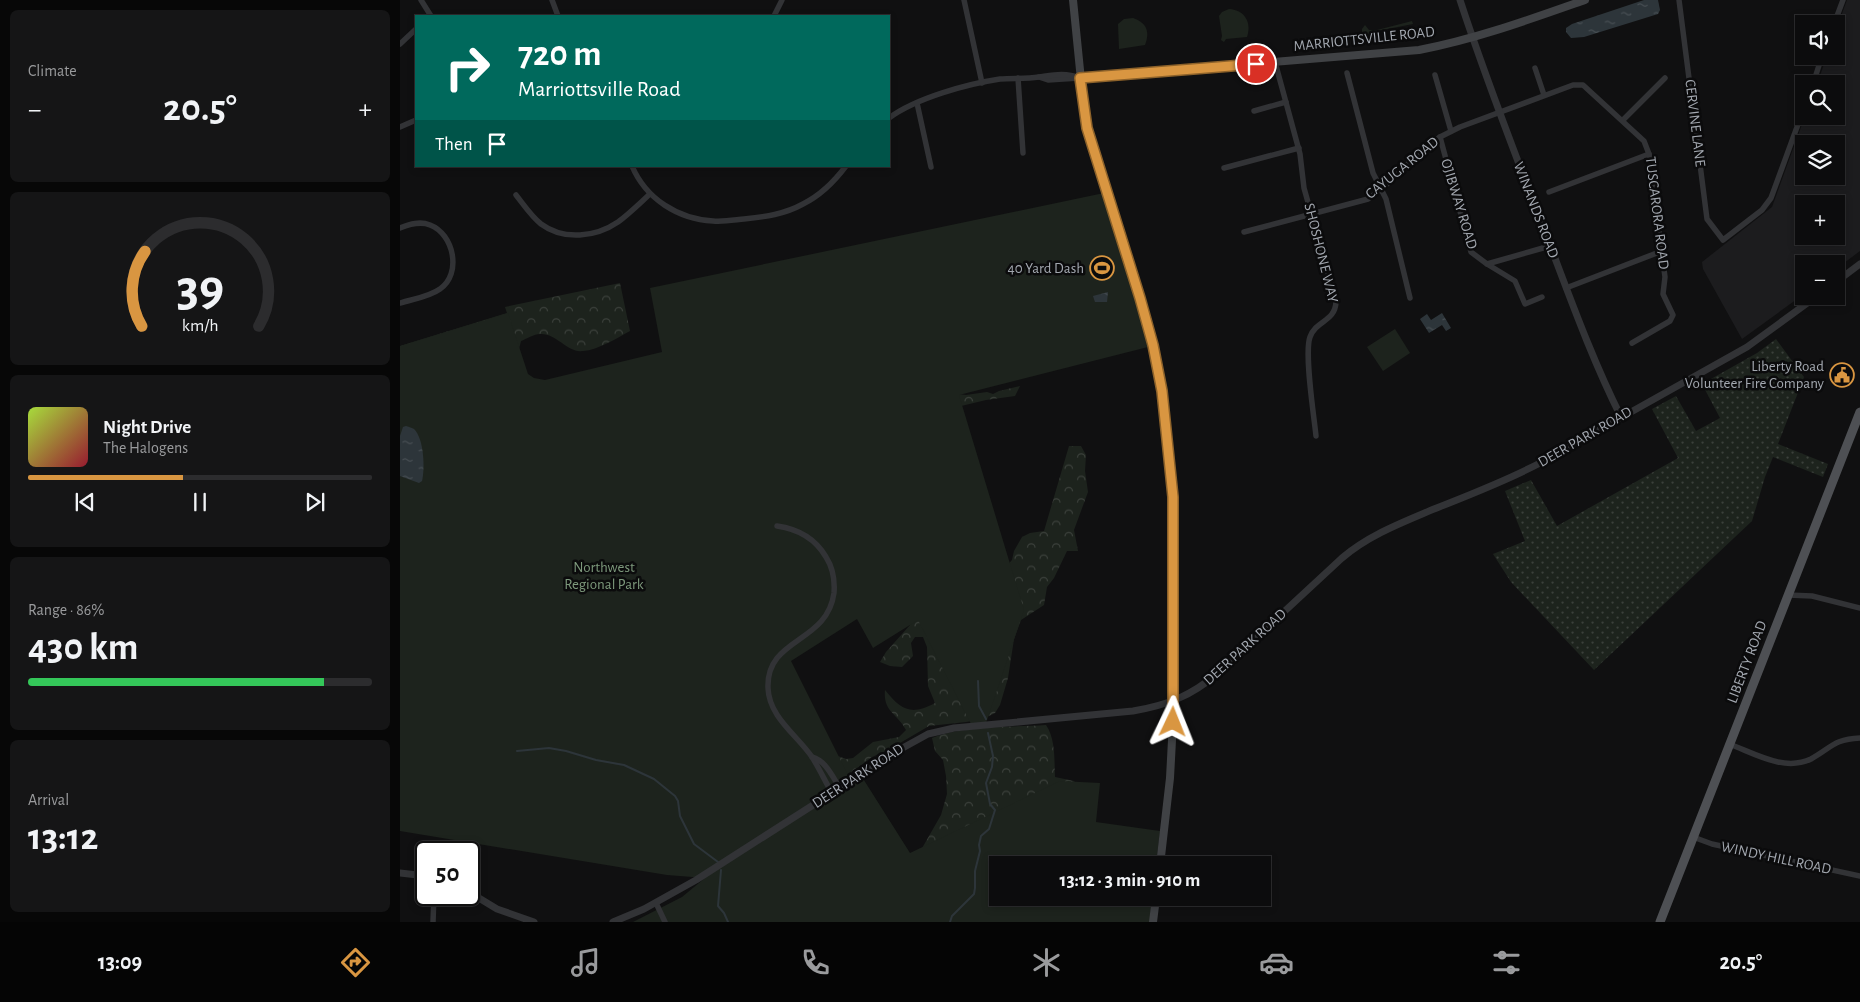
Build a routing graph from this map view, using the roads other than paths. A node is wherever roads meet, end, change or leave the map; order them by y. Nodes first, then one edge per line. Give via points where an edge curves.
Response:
1 (421, 0) edge
2 (552, 0) edge
3 (782, 0) edge
4 (964, 0) edge
5 (1073, 0) edge
6 (1460, 0) edge
7 (1585, 0) edge
8 (1679, 0) edge
9 (1843, 0) edge
10 (430, 15) edge
11 (558, 15) edge
12 (774, 15) edge
13 (1837, 15) edge
14 (415, 30) edge
15 (1472, 37) junction
16 (400, 44) edge
17 (1275, 62) junction
18 (1534, 68) dead end
19 (1347, 73) dead end
20 (1435, 75) dead end
21 (1018, 78) junction
22 (1080, 78) junction
23 (1665, 78) dead end
24 (982, 83) junction
25 (1544, 95) junction
26 (1286, 102) junction
27 (917, 103) junction
28 (1254, 111) dead end
29 (1499, 113) junction
30 (890, 117) edge
31 (415, 120) edge
32 (1623, 120) junction
33 (1798, 125) edge
34 (400, 127) edge
35 (1450, 131) junction
36 (1440, 137) junction
37 (1299, 148) junction
38 (1023, 153) dead end
39 (1649, 154) junction
40 (632, 167) edge
41 (845, 167) edge
42 (931, 167) dead end
43 (1224, 168) dead end
44 (1382, 189) junction
45 (1549, 192) dead end
46 (650, 194) junction
47 (516, 195) dead end
48 (1312, 214) junction
49 (400, 228) edge
50 (1244, 232) dead end
51 (1550, 246) junction
52 (1662, 251) junction
53 (1487, 264) junction
54 (1860, 264) edge
55 (1845, 275) edge
56 (1566, 288) junction
57 (1542, 297) dead end
58 (1410, 298) dead end
59 (400, 303) edge
60 (1804, 305) edge
61 (1632, 343) dead end
62 (1860, 412) edge
63 (1621, 417) junction
64 (1316, 436) dead end
65 (777, 526) dead end
66 (1788, 595) junction
67 (1860, 608) edge
68 (1174, 702) junction
69 (1860, 738) edge
70 (1729, 744) junction
71 (812, 757) junction
72 (840, 788) junction
73 (832, 793) junction
74 (1693, 837) junction
75 (1161, 856) edge
76 (400, 873) edge
77 (415, 875) edge
78 (1860, 876) edge
79 (480, 899) edge
80 (656, 903) junction
81 (433, 906) edge
82 (1155, 906) edge
83 (432, 922) edge
84 (534, 922) edge
85 (613, 922) edge
86 (665, 922) edge
87 (1153, 922) edge
88 (1660, 922) edge

1 - 10 street
2 - 11 street
3 - 12 street
4 - 24 street
5 - 22 main road
6 - 15 street, WINANDS ROAD
7 - 15 main road, MARRIOTTSVILLE ROAD
8 - 33 street, CERVINE LANE via 1707,219 1723,240 1762,210 1771,198
9 - 13 street
14 - 16 street
15 - 17 main road, MARRIOTTSVILLE ROAD via 1419,50
15 - 29 street, WINANDS ROAD
17 - 22 main road, MARRIOTTSVILLE ROAD
17 - 26 street, SHOSHONE WAY
18 - 25 street
19 - 44 street via 1373,173
20 - 35 street
21 - 22 street, MARRIOTTSVILLE ROAD via 1070,74
21 - 24 street, MARRIOTTSVILLE ROAD
21 - 38 street
22 - 68 main road via 1087,128 1140,298 1162,391 1173,497
23 - 32 street
24 - 27 street, MARRIOTTSVILLE ROAD
25 - 29 street, TUSCARORA ROAD
25 - 32 street, TUSCARORA ROAD via 1583,85
26 - 28 street
26 - 37 street, SHOSHONE WAY
27 - 30 street, MARRIOTTSVILLE ROAD
27 - 42 street
29 - 35 street, CAYUGA ROAD
29 - 51 street, WINANDS ROAD
31 - 34 street
32 - 39 street, TUSCARORA ROAD via 1644,141
35 - 36 street, CAYUGA ROAD
36 - 44 street, CAYUGA ROAD
36 - 53 street, OJIBWAY ROAD via 1470,248
37 - 43 street
37 - 48 street, SHOSHONE WAY
39 - 45 street
39 - 52 street, TUSCARORA ROAD
40 - 46 street
41 - 46 street via 828,187 804,204 761,218 715,222 699,220 670,209
44 - 48 street, CAYUGA ROAD via 1368,199
44 - 58 street
46 - 47 street via 619,221 585,235 550,230
48 - 50 street, CAYUGA ROAD
48 - 64 street, SHOSHONE WAY via 1336,302 1334,313 1313,330 1308,345
49 - 59 street via 416,223 438,229 447,242 453,266 448,280 440,289
51 - 53 street, OJIBWAY ROAD
51 - 56 street, WINANDS ROAD
52 - 56 street
52 - 61 street, TUSCARORA ROAD via 1663,294 1673,318
53 - 57 street, OJIBWAY ROAD via 1515,280 1525,304
54 - 55 street
56 - 63 street, WINANDS ROAD via 1599,372
60 - 63 street, DEER PARK ROAD via 1753,343
62 - 66 main road, LIBERTY ROAD
63 - 68 street, DEER PARK ROAD via 1524,472 1389,528 1361,543 1212,678
65 - 71 street via 812,539 828,559 834,579 833,597 826,616 814,630 780,654 770,670 768,683 768,695 776,712
66 - 67 street via 1812,596
66 - 70 main road, LIBERTY ROAD
68 - 72 street, DEER PARK ROAD via 1124,712 940,730 917,739
68 - 75 main road
69 - 70 street via 1836,742 1812,758 1791,764
70 - 74 main road, LIBERTY ROAD
71 - 72 street via 825,765
71 - 73 street
72 - 73 street, DEER PARK ROAD
73 - 80 street, DEER PARK ROAD
74 - 78 street, WINDY HILL ROAD
74 - 88 main road, LIBERTY ROAD
76 - 77 street
79 - 84 street via 497,909
80 - 85 street, DEER PARK ROAD
80 - 86 street
81 - 83 street
82 - 87 main road

